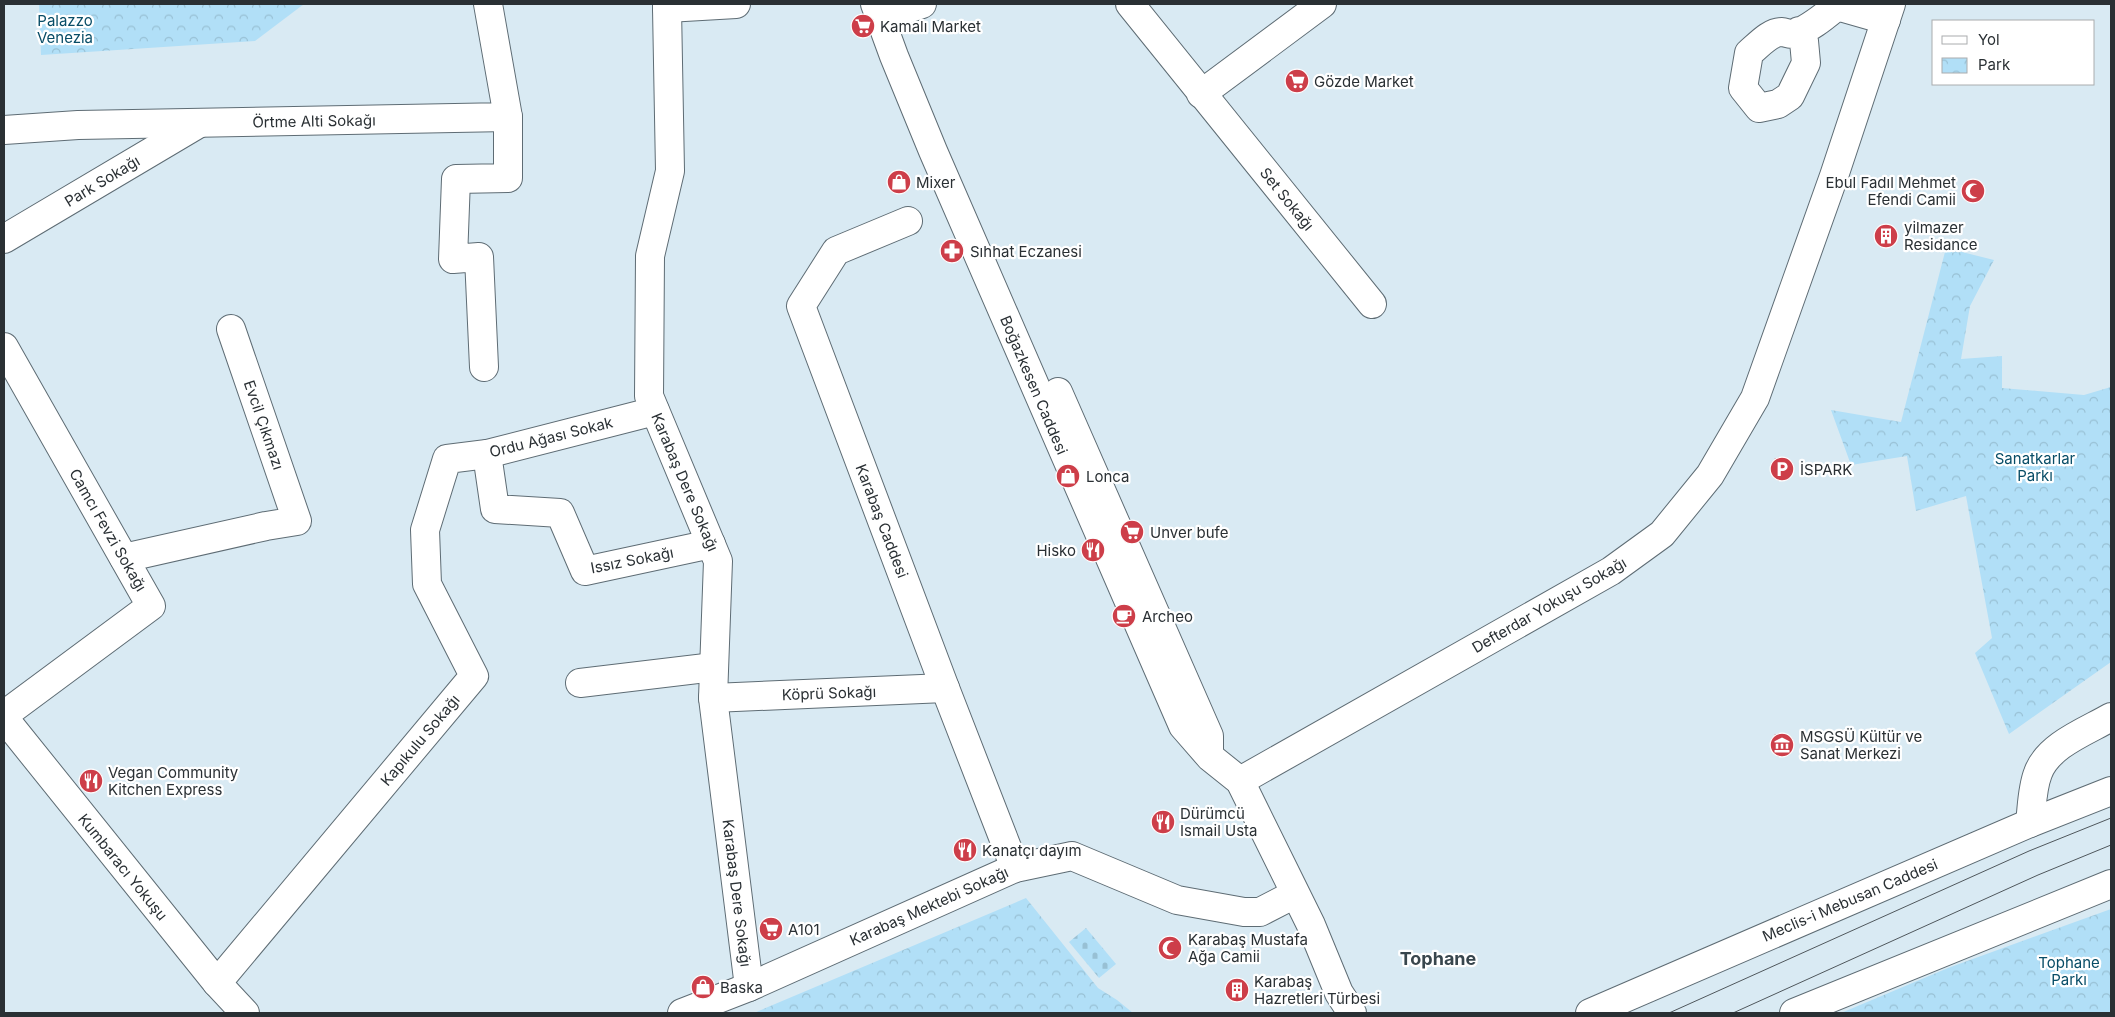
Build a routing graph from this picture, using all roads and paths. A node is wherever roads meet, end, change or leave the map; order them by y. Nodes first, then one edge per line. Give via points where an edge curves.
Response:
1 (488, 4) edge
2 (736, 4) edge
3 (1130, 4) edge
4 (1322, 4) edge
5 (667, 6) edge
6 (894, 8) edge
7 (1888, 12) edge
8 (1799, 31) dead end
9 (1201, 94) junction
10 (508, 117) junction
11 (201, 123) junction
12 (4, 130) edge
13 (908, 221) dead end
14 (4, 239) edge
15 (1372, 304) dead end
16 (231, 329) dead end
17 (4, 347) edge
18 (484, 367) dead end
19 (655, 410) junction
20 (486, 454) junction
21 (447, 458) joint
22 (711, 544) junction
23 (124, 558) junction
24 (714, 667) junction
25 (580, 683) dead end
26 (945, 688) junction
27 (713, 698) junction
28 (4, 715) edge
29 (2111, 717) edge
30 (4, 718) edge
31 (1240, 781) junction
32 (2111, 792) edge
33 (2030, 823) junction
34 (1015, 868) junction
35 (2111, 884) edge
36 (1295, 894) junction
37 (217, 983) junction
38 (749, 986) junction
39 (1342, 1006) edge
40 (245, 1013) edge
41 (682, 1013) edge
42 (1590, 1013) edge
43 (1794, 1013) edge

1 - 10 street
2 - 5 street
3 - 9 street, Set Sokağı
4 - 9 street
5 - 19 street, Karabaş Dere Sokağı via 670,171 650,256 649,396
6 - 31 street, Boğazkesen Caddesi via 991,242 1209,736 1210,757
7 - 8 street via 1837,6 1816,23
7 - 31 street, Defterdar Yokuşu Sokağı via 1756,398 1710,475 1662,534 1611,571
9 - 15 street, Set Sokağı
10 - 11 street, Örtme Alti Sokağı
10 - 18 street via 508,178 456,179 453,259 479,257
11 - 12 street, Örtme Alti Sokağı
11 - 14 street, Park Sokağı
13 - 26 street, Karabaş Caddesi via 836,251 801,306
16 - 23 street, Evcil Çıkmazı via 297,521
17 - 23 street, Camcı Fevzi Sokağı
19 - 20 street, Ordu Ağası Sokak
19 - 22 street, Karabaş Dere Sokağı
20 - 21 street, Ordu Ağası Sokak
20 - 22 street, Issız Sokağı via 495,509 560,513 585,571
21 - 37 street, Kapıkulu Sokağı via 425,530 427,584 474,676
22 - 24 street, Karabaş Dere Sokağı via 718,561
23 - 28 street, Camcı Fevzi Sokağı via 151,606
24 - 25 street
24 - 27 street, Karabaş Dere Sokağı
26 - 27 street, Köprü Sokağı
26 - 34 street, Karabaş Caddesi
27 - 38 street, Karabaş Dere Sokağı
29 - 33 street via 2062,745 2044,761 2036,780
30 - 37 street, Kumbaracı Yokuşu
31 - 36 street, Boğazkesen Caddesi
32 - 33 street, Meclis-i Mebusan Caddesi
33 - 42 street, Meclis-i Mebusan Caddesi
34 - 36 street, Karabaş Mektebi Sokağı via 1072,856 1177,900 1244,912 1260,912
34 - 38 street, Karabaş Mektebi Sokağı
35 - 43 street
36 - 39 street, Boğazkesen Caddesi via 1311,925
37 - 40 street, Kumbaracı Yokuşu
38 - 41 street, Karabaş Mektebi Sokağı

